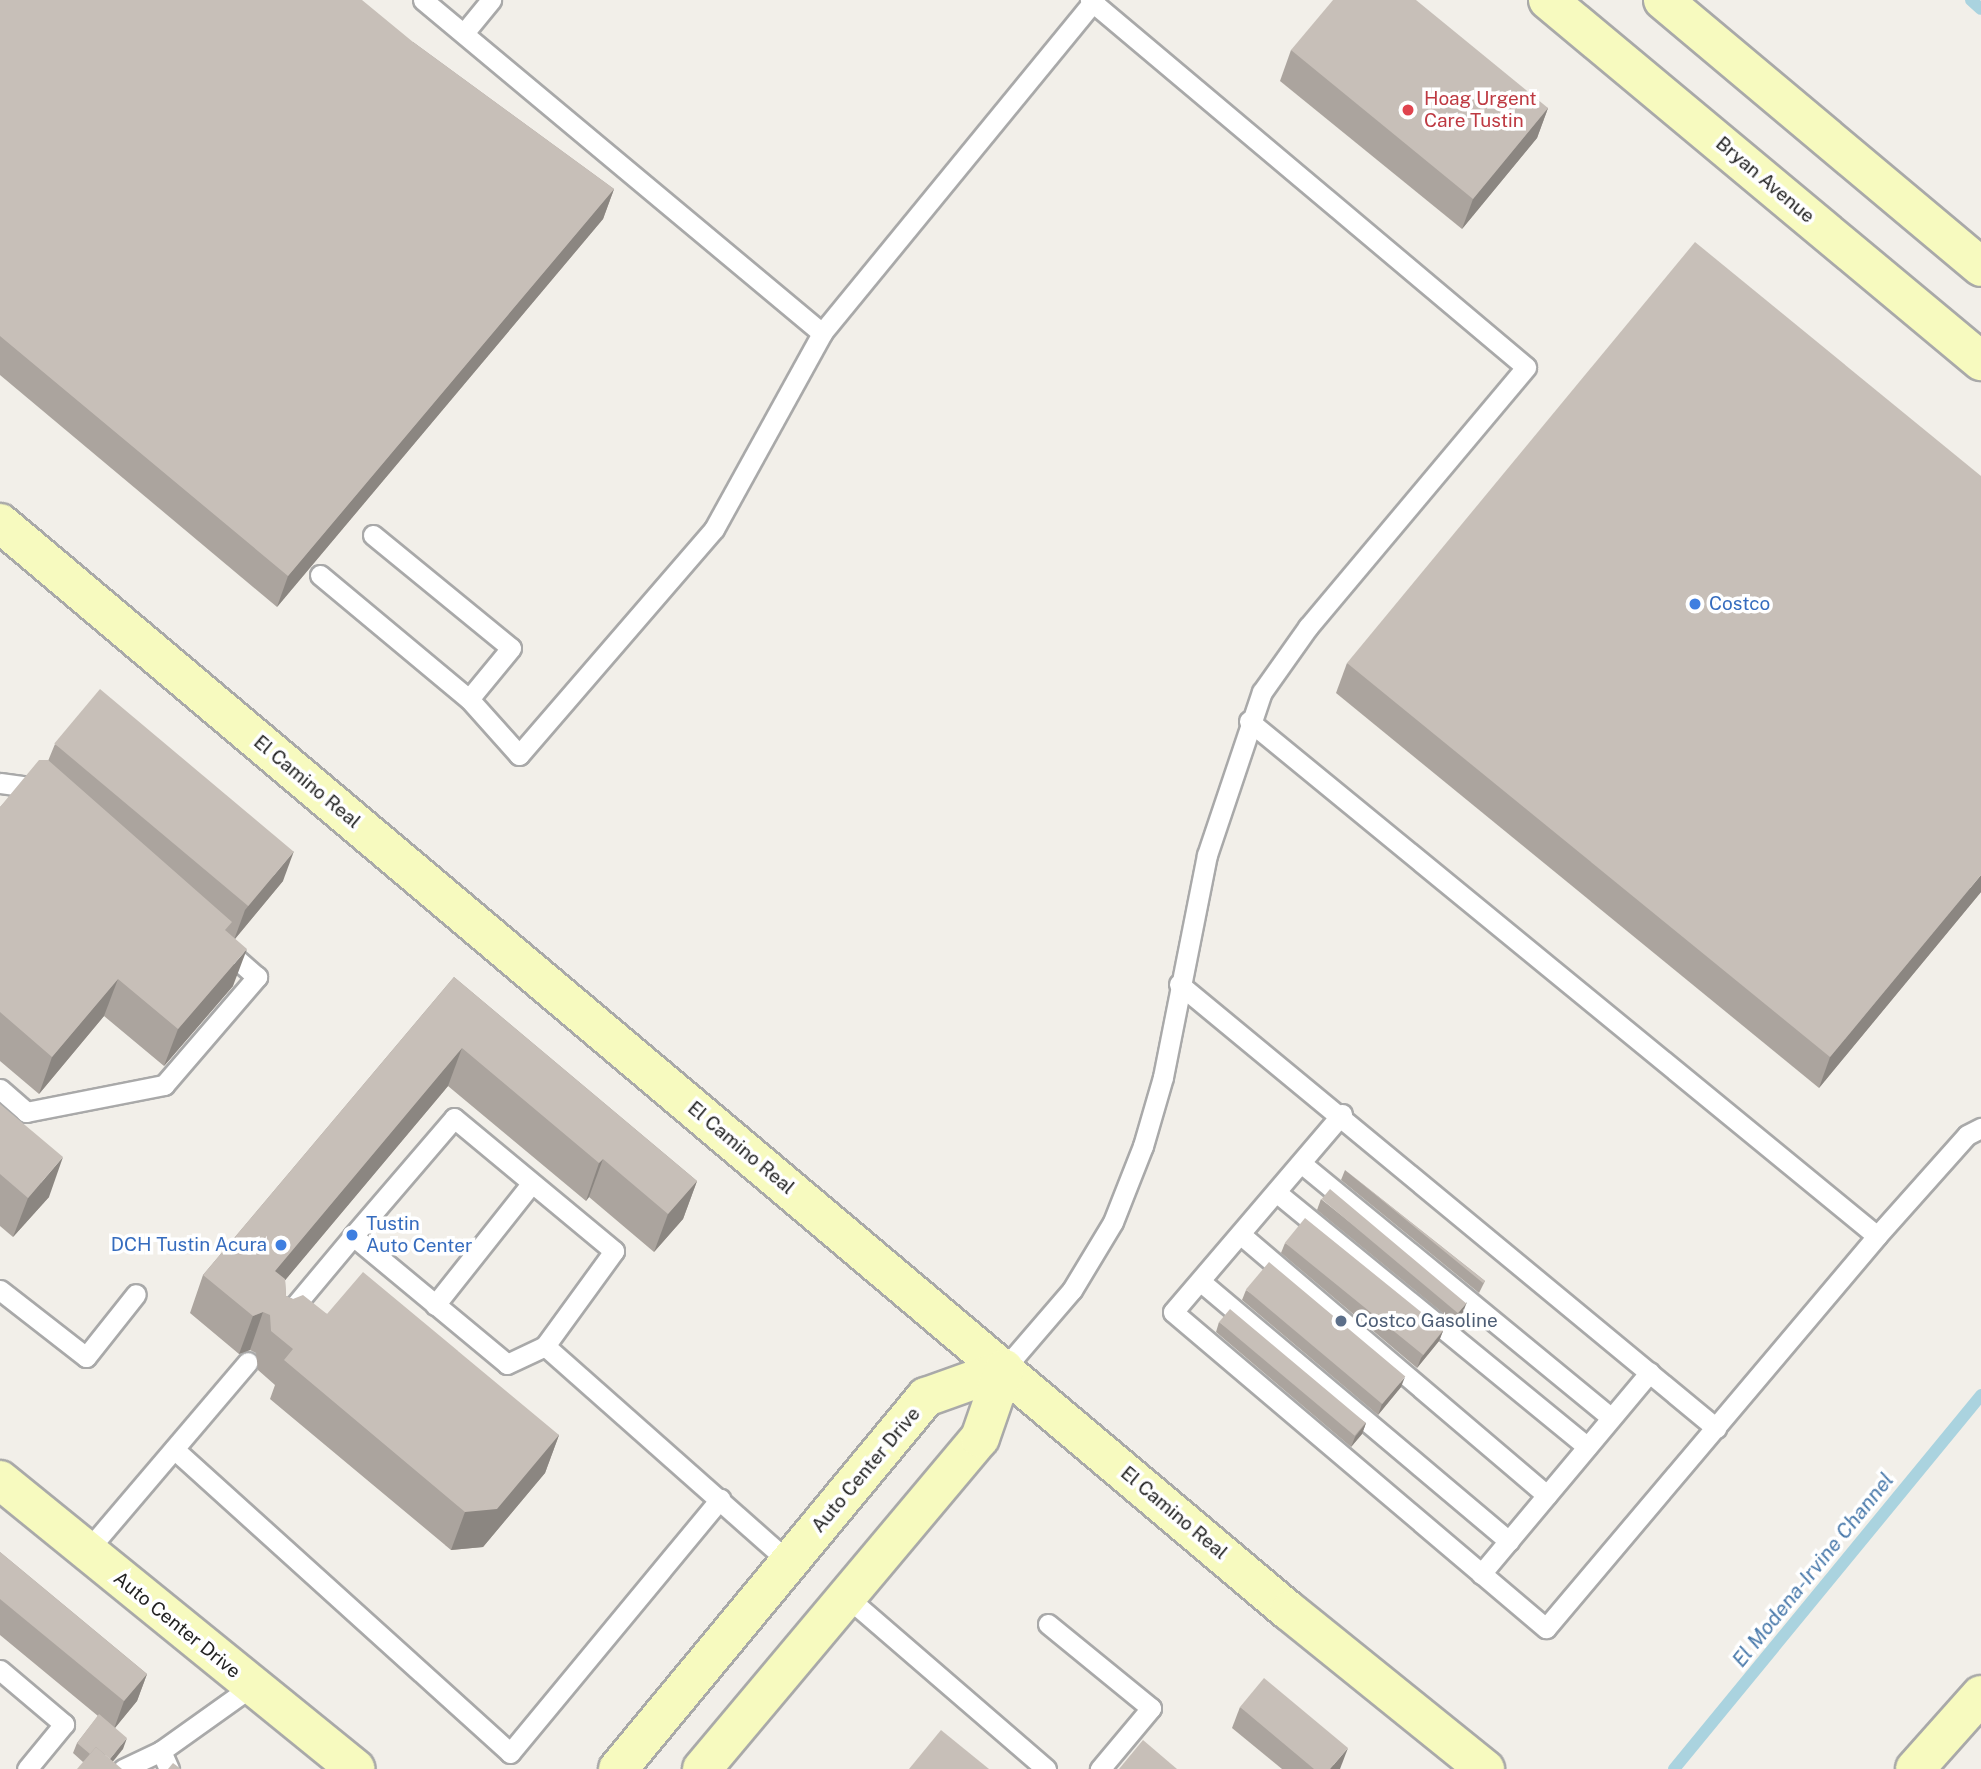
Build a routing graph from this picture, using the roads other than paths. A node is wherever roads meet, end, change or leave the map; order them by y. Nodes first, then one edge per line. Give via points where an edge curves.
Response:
1 (423, 0) edge
2 (491, 0) edge
3 (1548, 0) edge
4 (1662, 0) edge
5 (1093, 1) edge
6 (464, 33) junction
7 (1981, 267) edge
8 (822, 332) junction
9 (1981, 361) edge
10 (0, 523) edge
11 (373, 534) dead end
12 (320, 575) dead end
13 (469, 699) junction
14 (1249, 721) junction
15 (0, 783) edge
16 (60, 803) edge
17 (205, 932) edge
18 (1179, 984) junction
19 (0, 1089) edge
20 (1342, 1114) junction
21 (1981, 1128) edge
22 (1301, 1163) junction
23 (531, 1185) junction
24 (1276, 1192) junction
25 (1240, 1234) junction
26 (353, 1236) junction
27 (1877, 1236) junction
28 (1200, 1281) junction
29 (0, 1290) edge
30 (136, 1294) dead end
31 (435, 1305) junction
32 (280, 1325) edge
33 (545, 1346) junction
34 (248, 1362) dead end
35 (1004, 1369) junction
36 (1650, 1372) junction
37 (1611, 1418) junction
38 (1716, 1428) junction
39 (1587, 1447) junction
40 (174, 1449) junction
41 (0, 1480) edge
42 (1547, 1495) junction
43 (720, 1499) junction
44 (1509, 1541) junction
45 (87, 1551) junction
46 (789, 1562) junction
47 (1481, 1574) junction
48 (846, 1597) junction
49 (1048, 1624) dead end
50 (0, 1670) edge
51 (252, 1686) junction
52 (1981, 1695) edge
53 (159, 1760) edge
54 (27, 1769) edge
55 (123, 1769) edge
56 (146, 1769) edge
57 (169, 1769) edge
58 (355, 1769) edge
59 (618, 1769) edge
60 (702, 1769) edge
61 (1046, 1769) edge
62 (1100, 1769) edge
63 (1485, 1769) edge
64 (1916, 1769) edge

1 - 6 lane
2 - 6 lane
3 - 9 main road, Bryan Avenue
4 - 7 main road
5 - 8 lane
5 - 14 lane via 1526,367 1308,627 1274,671
6 - 8 lane
8 - 13 lane via 714,529 519,755
10 - 35 main road, El Camino Real
11 - 13 lane via 511,648
12 - 13 lane
14 - 18 lane via 1207,855
14 - 27 lane
15 - 16 lane via 39,785
17 - 19 lane via 257,977 164,1085 26,1112
18 - 20 lane
18 - 35 lane via 1163,1077 1114,1222 1072,1290
20 - 22 lane
20 - 36 lane
21 - 27 lane via 1967,1135
22 - 24 lane
22 - 37 lane
23 - 26 lane via 454,1118
23 - 31 lane
23 - 33 lane via 614,1251
24 - 25 lane
24 - 39 lane
25 - 28 lane
25 - 42 lane
26 - 31 lane
26 - 32 lane
27 - 38 lane
28 - 44 lane
28 - 47 lane via 1173,1312
29 - 30 lane via 86,1357
31 - 33 lane via 508,1364
33 - 43 lane
34 - 40 lane
35 - 46 main road, Auto Center Drive via 926,1397
35 - 48 main road via 980,1438
35 - 63 main road, El Camino Real via 1289,1611
36 - 37 lane
36 - 38 lane
37 - 39 lane
38 - 47 lane via 1546,1628
39 - 42 lane
40 - 43 lane via 510,1753
40 - 45 lane
41 - 45 main road, Auto Center Drive
42 - 44 lane
43 - 46 lane
44 - 47 lane
45 - 51 main road, Auto Center Drive
46 - 59 main road, Auto Center Drive
48 - 60 main road
48 - 61 lane
49 - 62 lane via 1152,1708
50 - 54 lane via 64,1724
51 - 53 lane
51 - 58 main road, Auto Center Drive
52 - 64 main road
53 - 55 lane
53 - 56 lane
53 - 57 lane

